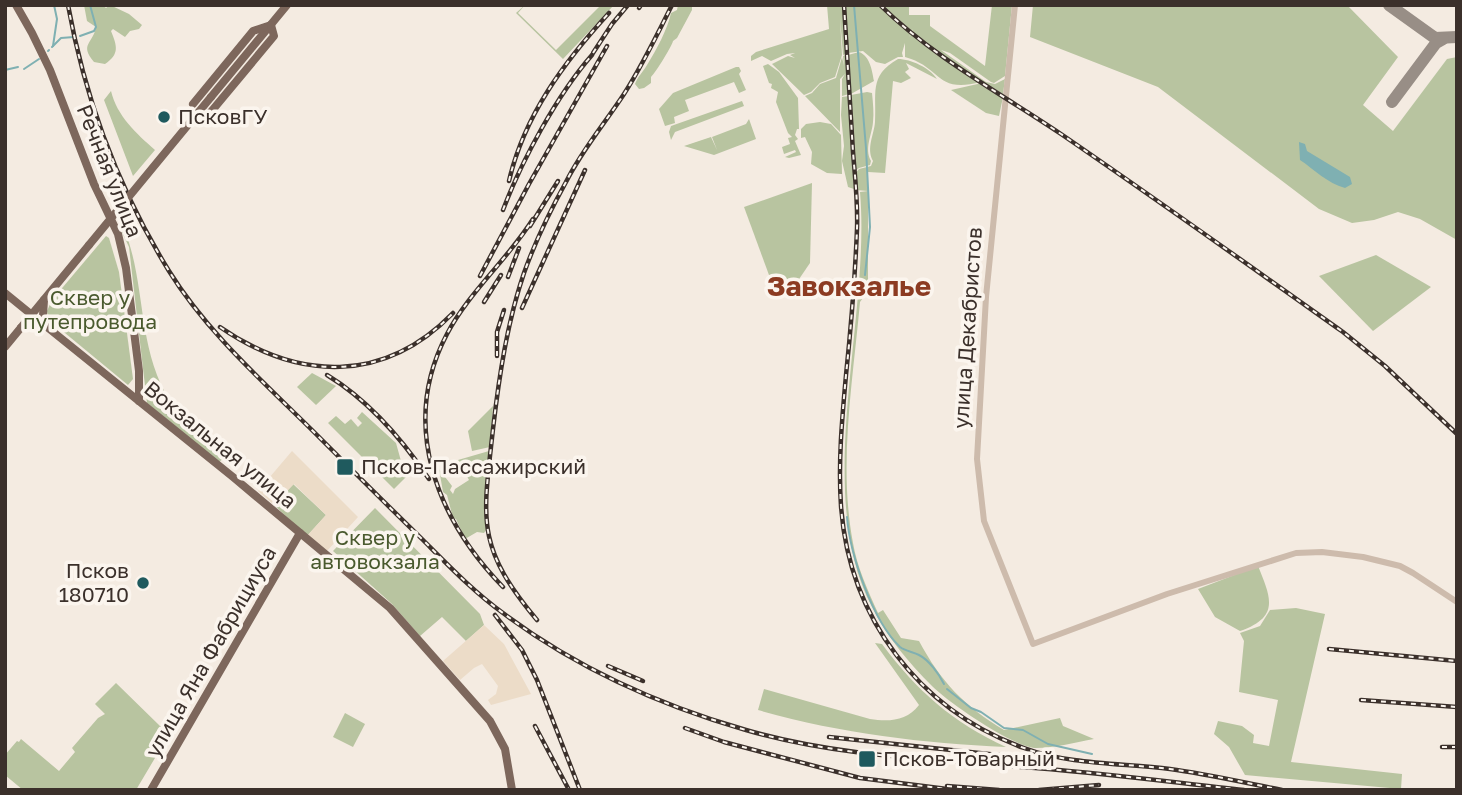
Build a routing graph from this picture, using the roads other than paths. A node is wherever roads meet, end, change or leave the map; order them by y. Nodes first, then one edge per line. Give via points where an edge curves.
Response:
1 (16, 5) edge
2 (287, 5) edge
3 (1015, 5) edge
4 (271, 25) junction
5 (193, 104) dead end
6 (205, 119) dead end
7 (5, 293) edge
8 (44, 300) junction
9 (32, 315) junction
10 (47, 327) junction
11 (20, 328) junction
12 (5, 347) edge
13 (139, 401) junction
14 (300, 533) junction
15 (1457, 602) edge
16 (151, 790) edge
17 (512, 790) edge

1 - 13 main road, Речная улица via 50,70 118,234 139,371
2 - 4 main road
3 - 15 street, улица Декабристов via 986,297 977,459 984,521 1033,644 1296,553 1363,557 1400,566
4 - 5 main road via 253,32
4 - 6 main road via 274,36
4 - 8 main road, bridge
7 - 9 main road
8 - 9 main road
8 - 10 main road
9 - 11 main road
10 - 11 main road
10 - 13 main road, Вокзальная улица
11 - 12 main road
13 - 14 main road, Вокзальная улица
14 - 16 main road, улица Яна Фабрициуса
14 - 17 main road, Вокзальная улица via 390,608 490,721 505,749

